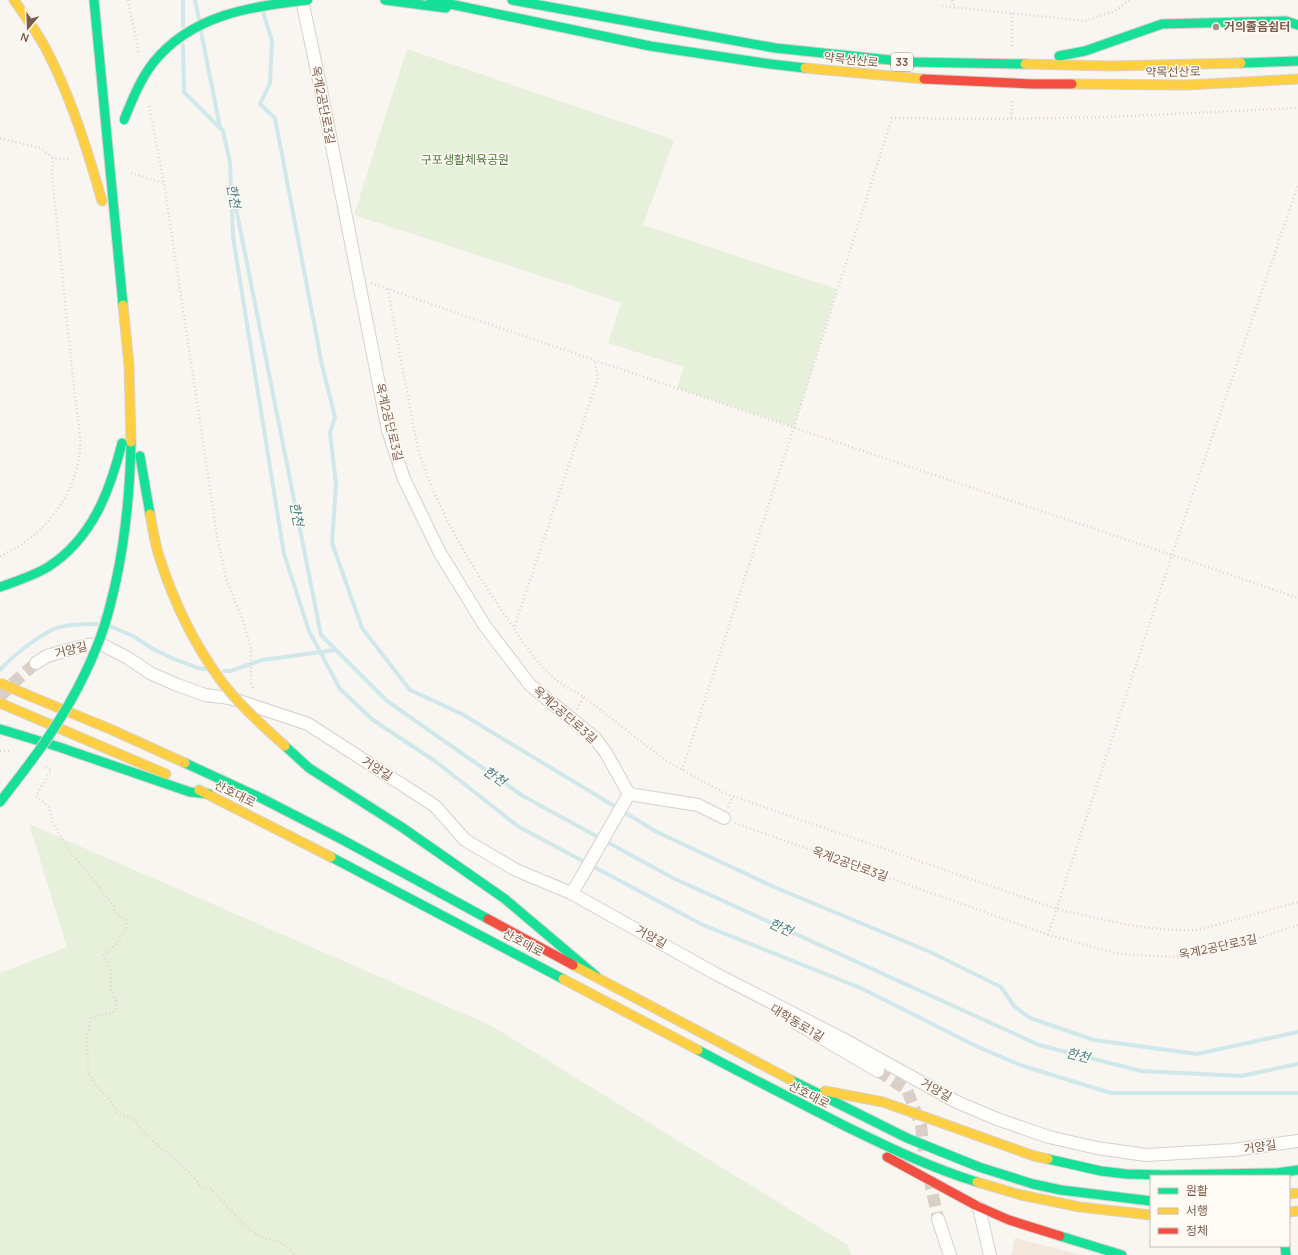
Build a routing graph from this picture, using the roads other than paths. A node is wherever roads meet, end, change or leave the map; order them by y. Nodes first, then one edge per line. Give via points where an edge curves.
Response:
1 (14, 0) edge
2 (94, 0) edge
3 (302, 0) edge
4 (308, 0) edge
5 (385, 0) edge
6 (431, 0) edge
7 (512, 0) edge
8 (533, 22) junction
9 (1298, 25) edge
10 (847, 56) junction
11 (1298, 61) edge
12 (1298, 79) edge
13 (123, 124) dead end
14 (118, 148) dead end
15 (98, 154) dead end
16 (113, 195) junction
17 (121, 390) dead end
18 (131, 410) junction
19 (122, 440) junction
20 (112, 556) dead end
21 (0, 587) edge
22 (90, 637) dead end
23 (82, 656) dead end
24 (36, 663) tunnel mouth
25 (0, 683) edge
26 (60, 700) dead end
27 (0, 703) edge
28 (0, 729) edge
29 (28, 750) dead end
30 (209, 794) junction
31 (627, 797) junction
32 (0, 802) edge
33 (724, 818) road end
34 (571, 893) junction
35 (716, 974) junction
36 (596, 976) junction
37 (878, 1071) tunnel mouth
38 (806, 1088) junction
39 (834, 1121) junction
40 (1298, 1141) edge
41 (1277, 1174) edge
42 (1296, 1180) edge
43 (1290, 1192) edge
44 (1150, 1201) edge
45 (979, 1208) junction
46 (1150, 1215) edge
47 (1298, 1218) edge
48 (938, 1219) tunnel mouth
49 (950, 1255) edge
50 (990, 1255) edge
51 (1122, 1255) edge

1 - 15 main road via 40,37 61,77 79,123 103,205
2 - 16 main road
3 - 31 street, 옥계2공단로3길 via 388,430 404,479 440,553 485,626 530,685 595,738 606,753
4 - 13 main road, bridge via 236,10 213,18 182,35 146,72 134,93
5 - 8 main road
6 - 8 main road, 약목선산로 / 33
7 - 10 main road, 약목선산로 / 33 via 775,48
8 - 12 main road, 약목선산로 / 33 via 650,46 770,64 906,78 1032,84 1179,84
9 - 10 main road via 1286,21 1162,24 1104,46 1058,56
10 - 11 main road, 약목선산로 / 33 via 909,62 1111,66
14 - 16 main road
16 - 18 main road
17 - 19 main road
18 - 32 main road, bridge via 129,498 124,540 116,581 94,655 54,732
18 - 36 main road, bridge via 160,560 174,597 200,649 220,679 252,716 309,768 403,828 505,899
19 - 20 main road via 120,493
19 - 21 main road via 104,503 80,538 66,553 44,569
22 - 23 main road
24 - 34 street, 거양길 via 47,656 100,644 150,673 204,696 230,698 308,724 435,806 465,840 516,870
25 - 36 main road, 산호대로, bridge via 110,729 261,798
26 - 29 main road
27 - 30 main road, 산호대로
28 - 30 main road via 190,792
30 - 39 main road, 산호대로
31 - 33 street via 698,806
31 - 34 street
34 - 35 street, 거양길
35 - 37 street, 대학동로1길
35 - 40 street, 거양길 via 841,1038 957,1102 997,1119 1049,1136 1097,1148 1146,1155 1233,1150
36 - 38 main road, 산호대로
38 - 41 main road via 883,1102 1034,1156 1081,1167 1126,1174
38 - 44 main road, 산호대로 via 872,1122 980,1167 1033,1184
39 - 45 main road via 884,1155
39 - 46 main road, 산호대로 via 926,1163 998,1189 1080,1207
42 - 43 main road, bridge
42 - 47 main road
45 - 50 street
45 - 51 main road
48 - 49 street

